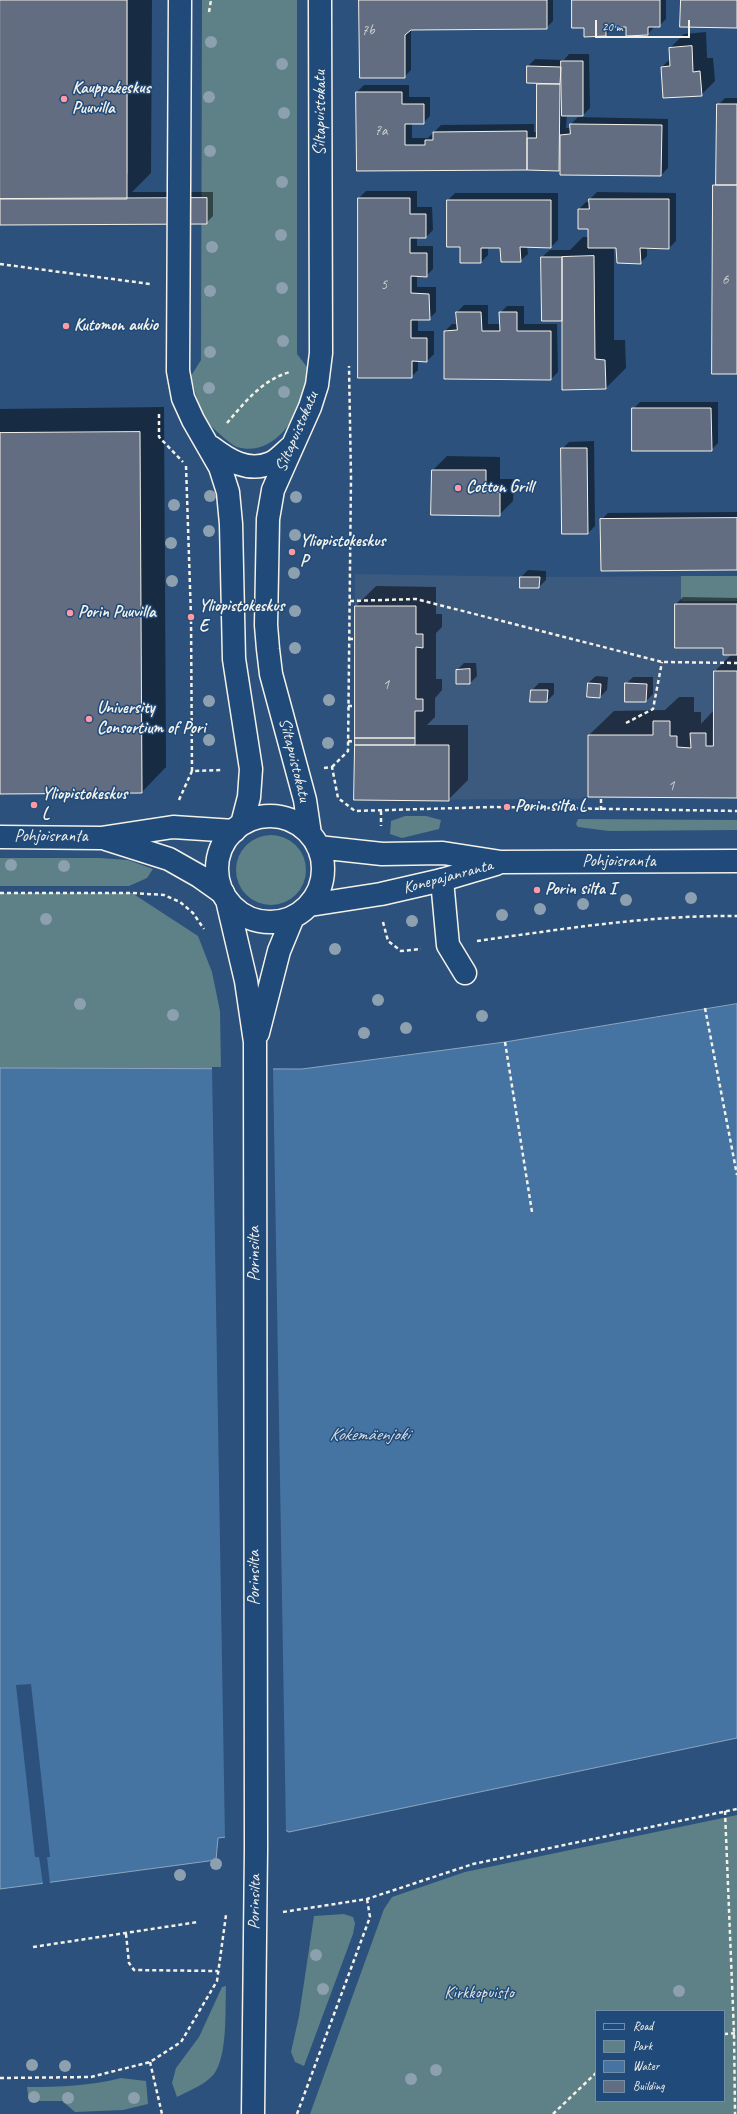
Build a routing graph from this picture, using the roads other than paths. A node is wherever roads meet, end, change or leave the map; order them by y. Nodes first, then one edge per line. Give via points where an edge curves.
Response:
1 (180, 0) edge
2 (320, 0) edge
3 (294, 444) junction
4 (210, 446) junction
5 (238, 828) junction
6 (0, 837) edge
7 (101, 838) junction
8 (314, 840) junction
9 (737, 861) edge
10 (501, 862) junction
11 (442, 880) junction
12 (225, 896) junction
13 (301, 911) junction
14 (464, 973) dead end
15 (255, 1042) junction
16 (253, 2114) edge

1 - 4 main road via 178,371 186,405
2 - 3 main road, Siltapuistokatu via 321,352 310,406
3 - 4 main road via 271,463 250,467 229,461
3 - 8 main road, Siltapuistokatu via 273,490 268,519 266,625 271,674 298,768
4 - 5 main road via 228,492 234,659 252,769 249,797
5 - 7 main road, Pohjoisranta via 173,827
5 - 8 main road via 262,817 284,818 293,822
5 - 12 main road via 227,839 219,856 218,878
6 - 7 main road, Pohjoisranta
7 - 12 main road, Pohjoisranta via 169,859 199,876
8 - 10 main road, Konepajanranta via 382,854 444,854
8 - 13 main road via 322,862 322,879 319,889
9 - 10 main road, Pohjoisranta
10 - 11 main road, Konepajanranta
11 - 13 main road, Konepajanranta
11 - 14 main road via 448,945
12 - 13 main road via 239,913 256,921 273,922
12 - 15 main road, Porinsilta via 246,981
13 - 15 main road, Porinsilta via 279,951
15 - 16 main road, Porinsilta via 256,1849

